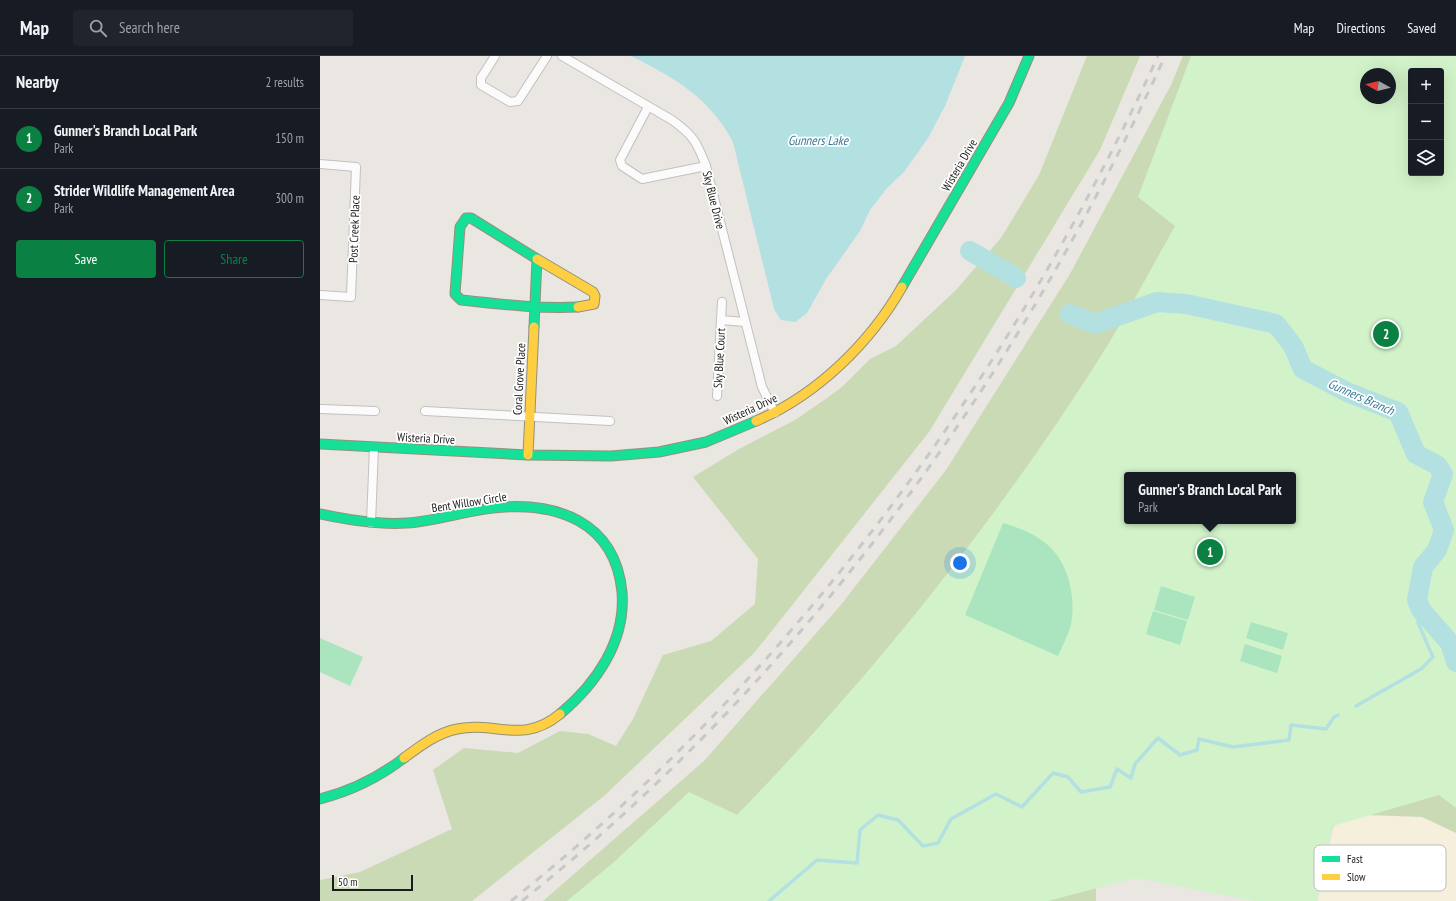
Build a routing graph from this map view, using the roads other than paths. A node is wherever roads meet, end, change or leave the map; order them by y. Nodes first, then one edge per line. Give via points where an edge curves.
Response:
1 (495, 56) edge
2 (547, 56) edge
3 (562, 56) edge
4 (1029, 56) edge
5 (648, 107) junction
6 (320, 164) edge
7 (706, 166) junction
8 (537, 258) junction
9 (320, 295) edge
10 (722, 302) dead end
11 (535, 305) junction
12 (721, 320) junction
13 (746, 322) junction
14 (717, 396) dead end
15 (320, 409) edge
16 (425, 411) dead end
17 (375, 412) dead end
18 (775, 413) junction
19 (529, 417) junction
20 (610, 421) dead end
21 (320, 444) edge
22 (374, 447) junction
23 (528, 454) junction
24 (320, 514) edge
25 (371, 522) junction
26 (320, 799) edge

1 - 2 street via 481,78 481,85 510,102 518,101
3 - 5 street, Sky Blue Drive
4 - 18 street, Wisteria Drive via 1009,103 888,308 849,356 814,387
5 - 7 street, Sky Blue Drive via 686,130 698,144
5 - 7 street via 620,160 622,166 642,179
6 - 9 street, Post Creek Place via 356,167 351,297
7 - 13 street, Sky Blue Drive
8 - 11 street, Coral Grove Place
8 - 11 street via 595,296 594,304 591,306
8 - 11 street via 471,218 466,218 460,227 455,294 458,298
10 - 12 street
11 - 19 street, Coral Grove Place
12 - 13 street, Sky Blue Court
12 - 14 street, Sky Blue Court
13 - 18 street, Sky Blue Drive via 762,386
15 - 17 street
16 - 19 street
18 - 23 street, Wisteria Drive via 706,442 659,452 611,456
19 - 20 street
19 - 23 street, Coral Grove Place
21 - 22 street, Wisteria Drive
22 - 23 street, Wisteria Drive
22 - 25 street
24 - 25 street, Bent Willow Circle via 358,522
25 - 26 street, Bent Willow Circle via 407,523 493,508 515,507 545,510 568,517 589,526 610,550 620,571 624,603 616,638 593,683 580,698 546,724 532,731 476,728 452,730 432,738 373,779 332,797

